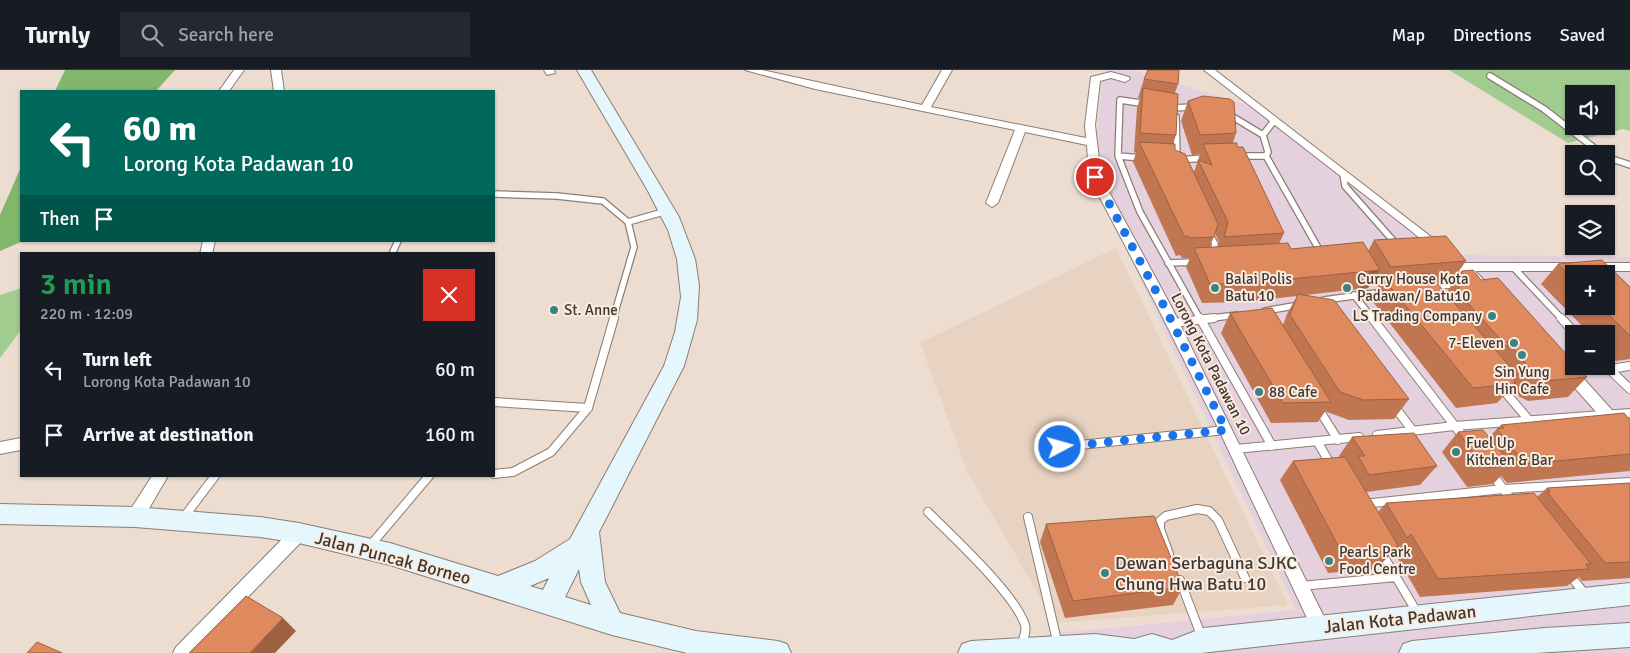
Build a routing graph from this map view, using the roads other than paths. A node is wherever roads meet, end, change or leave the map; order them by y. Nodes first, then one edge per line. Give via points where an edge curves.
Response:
1 (239, 70) edge
2 (276, 70) edge
3 (584, 70) edge
4 (750, 70) edge
5 (947, 70) edge
6 (1209, 70) edge
7 (1490, 76) dead end
8 (1125, 79) dead end
9 (225, 90) edge
10 (279, 90) edge
11 (1205, 105) edge
12 (1157, 106) edge
13 (1166, 107) edge
14 (925, 108) junction
15 (1176, 109) junction
16 (1225, 112) edge
17 (1273, 122) junction
18 (1020, 129) junction
19 (1264, 135) junction
20 (1093, 144) junction
21 (1590, 145) edge
22 (1118, 156) junction
23 (1266, 156) junction
24 (1216, 157) edge
25 (1148, 158) edge
26 (1167, 159) edge
27 (1177, 160) junction
28 (1615, 162) edge
29 (1243, 164) edge
30 (1630, 165) edge
31 (1181, 168) edge
32 (1343, 174) junction
33 (495, 194) edge
34 (992, 203) dead end
35 (667, 211) junction
36 (628, 222) junction
37 (1207, 227) edge
38 (1406, 245) edge
39 (1389, 246) edge
40 (1397, 246) junction
41 (1330, 253) edge
42 (1313, 254) edge
43 (1322, 254) junction
44 (1218, 261) edge
45 (1200, 262) edge
46 (1168, 263) junction
47 (1512, 266) junction
48 (1463, 267) junction
49 (1630, 267) edge
50 (1480, 282) junction
51 (1372, 285) edge
52 (1426, 288) edge
53 (1392, 291) edge
54 (1376, 292) junction
55 (1493, 294) edge
56 (1354, 295) junction
57 (1308, 303) edge
58 (1322, 309) edge
59 (1249, 314) edge
60 (1201, 320) junction
61 (1263, 320) edge
62 (1173, 323) junction
63 (1568, 325) edge
64 (1558, 359) edge
65 (1630, 366) edge
66 (1615, 367) edge
67 (1615, 374) edge
68 (1497, 383) edge
69 (1630, 389) edge
70 (1313, 400) edge
71 (1390, 401) edge
72 (495, 402) edge
73 (588, 408) junction
74 (1630, 413) edge
75 (1609, 414) junction
76 (1528, 420) junction
77 (1454, 426) junction
78 (1226, 430) junction
79 (1413, 431) junction
80 (1338, 440) junction
81 (1630, 440) edge
82 (1318, 441) junction
83 (1466, 442) edge
84 (20, 444) edge
85 (1272, 446) junction
86 (1060, 447) dead end
87 (0, 448) edge
88 (1235, 449) junction
89 (1485, 465) edge
90 (1335, 473) edge
91 (495, 474) edge
92 (160, 477) edge
93 (215, 477) edge
94 (428, 477) edge
95 (1630, 482) edge
96 (1503, 489) junction
97 (928, 512) dead end
98 (1521, 512) edge
99 (1358, 513) edge
100 (0, 514) edge
101 (135, 517) junction
102 (1028, 517) dead end
103 (181, 522) junction
104 (299, 533) junction
105 (583, 538) junction
106 (1377, 545) edge
107 (367, 549) junction
108 (1174, 566) edge
109 (1564, 567) edge
110 (1178, 576) edge
111 (1396, 577) junction
112 (1245, 578) dead end
113 (1301, 586) junction
114 (497, 588) junction
115 (1630, 594) edge
116 (1588, 598) junction
117 (549, 603) junction
118 (1420, 618) junction
119 (612, 623) junction
120 (1320, 627) junction
121 (1630, 635) edge
122 (1203, 640) junction
123 (693, 648) edge
124 (1059, 648) junction
125 (1022, 652) edge
126 (1133, 652) edge
127 (1173, 652) edge
128 (1451, 652) edge
129 (182, 653) edge
130 (778, 653) edge
131 (971, 653) edge
132 (1412, 653) edge

1 - 9 street
2 - 10 street
3 - 35 main road
4 - 14 street
5 - 14 street
6 - 17 street
7 - 21 lane via 1552,115
8 - 20 street, Lorong Kota Padawan 10 via 1111,75 1095,79 1090,125
11 - 15 lane
12 - 22 lane via 1120,100
13 - 15 lane
14 - 18 street
15 - 27 lane
16 - 19 lane
17 - 19 lane
17 - 32 street
18 - 20 street
18 - 34 street
19 - 23 lane
20 - 62 street, Lorong Kota Padawan 10 via 1095,177
22 - 25 lane
22 - 46 lane via 1140,212
23 - 29 lane via 1237,156
23 - 43 lane
24 - 27 lane
26 - 27 lane
27 - 31 lane
28 - 30 lane
32 - 40 lane via 1345,186
32 - 48 street
33 - 36 lane via 557,196 603,202
35 - 36 lane
35 - 105 main road via 689,272 690,302 684,337 674,366
36 - 73 lane via 634,247
37 - 44 lane via 1214,244 1214,252 1208,262
38 - 40 lane
39 - 40 lane
41 - 43 lane
42 - 43 lane
45 - 46 lane
46 - 60 lane
47 - 48 street
47 - 49 street
47 - 63 lane
48 - 50 street
50 - 52 lane
50 - 55 street
51 - 54 lane
53 - 54 lane
54 - 56 lane
56 - 58 lane via 1316,302
56 - 77 lane
57 - 61 lane via 1258,312
59 - 60 lane
60 - 62 lane
60 - 85 lane
62 - 78 street, Lorong Kota Padawan 10
64 - 75 street
65 - 66 lane
67 - 69 lane
68 - 76 lane
70 - 80 lane
71 - 79 lane
72 - 73 lane
73 - 91 lane via 551,452 513,472
74 - 75 lane
75 - 76 lane
75 - 81 street
76 - 77 lane
77 - 79 lane
77 - 83 lane
78 - 86 lane
78 - 88 street, Lorong Kota Padawan 10
79 - 80 lane
80 - 82 lane
82 - 85 lane
82 - 90 lane
84 - 87 street
85 - 88 lane
88 - 113 street, Lorong Kota Padawan 10
89 - 96 lane
92 - 101 street
93 - 103 lane
94 - 107 lane
95 - 96 lane
96 - 98 lane
96 - 99 lane via 1353,505
97 - 125 lane via 1002,591 1020,617 1026,633
100 - 101 main road, Jalan Puncak Borneo
101 - 103 main road, Jalan Puncak Borneo
102 - 124 lane
103 - 104 main road, Jalan Puncak Borneo
104 - 107 main road, Jalan Puncak Borneo
104 - 129 street
105 - 114 main road via 562,559
105 - 117 main road
105 - 119 main road via 593,582
106 - 111 lane
107 - 114 main road, Jalan Puncak Borneo
108 - 112 lane via 1160,521 1166,516 1202,509 1218,520
109 - 116 lane
110 - 122 lane
111 - 113 lane
111 - 118 lane
113 - 120 street, Lorong Kota Padawan 10
114 - 117 main road, Jalan Puncak Borneo
115 - 116 main road, Jalan Kota Padawan
116 - 118 main road, Jalan Kota Padawan
117 - 119 main road, Jalan Puncak Borneo
118 - 120 main road, Jalan Kota Padawan
119 - 123 main road, Jalan Puncak Borneo
120 - 122 main road, Jalan Kota Padawan
121 - 128 main road via 1544,640
122 - 127 main road, Jalan Kota Padawan
123 - 130 main road, Jalan Puncak Borneo
124 - 125 main road
124 - 126 main road via 1104,646
125 - 131 main road
126 - 127 main road via 1152,646
128 - 132 main road

